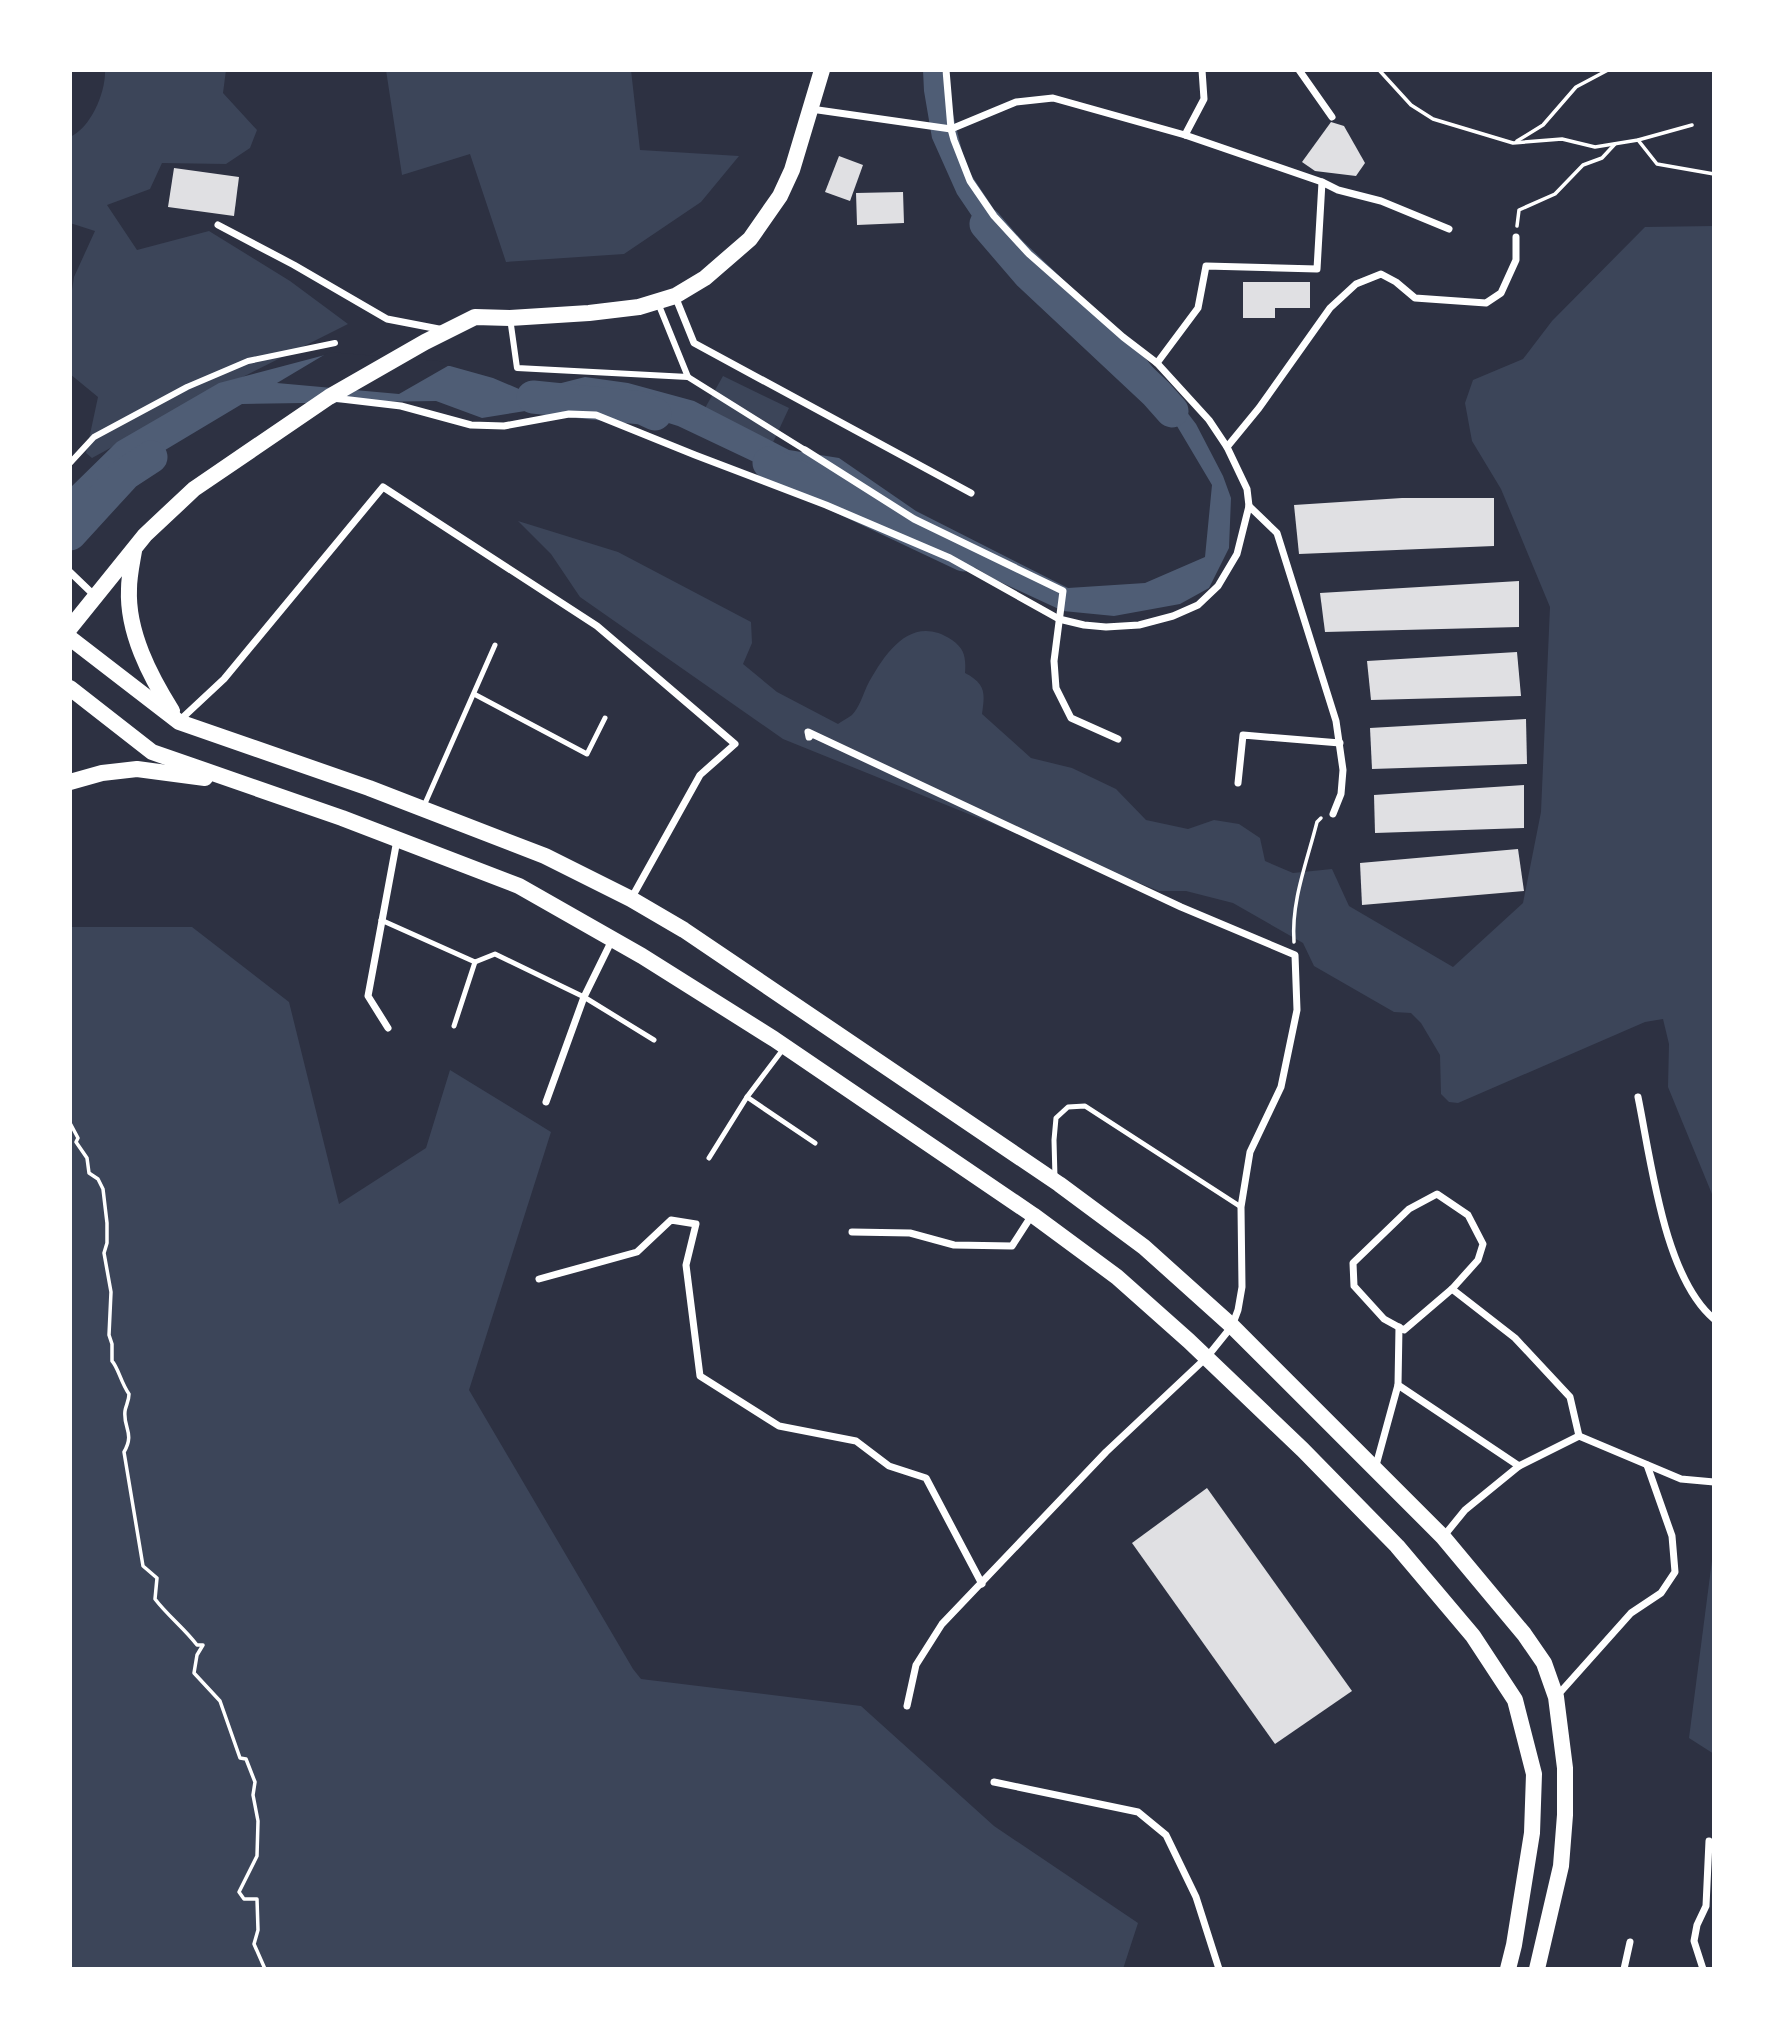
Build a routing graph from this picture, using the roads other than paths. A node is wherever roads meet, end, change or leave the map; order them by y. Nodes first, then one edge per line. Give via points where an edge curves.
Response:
1 (822, 70) edge
2 (946, 70) edge
3 (1202, 70) edge
4 (1299, 70) edge
5 (811, 109) junction
6 (1332, 117) dead end
7 (951, 129) junction
8 (1185, 135) junction
9 (1322, 182) junction
10 (218, 225) dead end
11 (1449, 229) dead end
12 (1516, 237) road end
13 (675, 296) junction
14 (658, 303) junction
15 (510, 318) junction
16 (448, 331) junction
17 (335, 343) dead end
18 (1157, 363) junction
19 (688, 377) junction
20 (336, 393) junction
21 (1227, 447) junction
22 (805, 450) joint
23 (70, 463) edge
24 (971, 493) dead end
25 (1249, 506) junction
26 (134, 549) junction
27 (70, 572) edge
28 (96, 596) junction
29 (1059, 619) junction
30 (70, 628) edge
31 (70, 638) edge
32 (495, 645) dead end
33 (70, 688) edge
34 (474, 694) junction
35 (606, 718) dead end
36 (179, 722) junction
37 (809, 737) dead end
38 (1118, 739) dead end
39 (1340, 743) junction
40 (70, 782) edge
41 (240, 783) junction
42 (1238, 783) dead end
43 (422, 808) junction
44 (1333, 814) dead end
45 (397, 839) junction
46 (631, 899) junction
47 (382, 920) junction
48 (612, 940) junction
49 (475, 962) junction
50 (584, 997) junction
51 (454, 1026) dead end
52 (388, 1028) dead end
53 (654, 1040) dead end
54 (785, 1047) junction
55 (747, 1097) junction
56 (1638, 1097) dead end
57 (547, 1102) dead end
58 (815, 1143) dead end
59 (709, 1158) dead end
60 (1055, 1182) junction
61 (1241, 1207) junction
62 (1033, 1215) junction
63 (852, 1232) dead end
64 (539, 1279) dead end
65 (1452, 1289) junction
66 (1714, 1319) edge
67 (1232, 1326) junction
68 (1399, 1327) junction
69 (1207, 1357) junction
70 (1398, 1385) junction
71 (1579, 1436) junction
72 (1647, 1465) junction
73 (1519, 1466) junction
74 (1375, 1469) junction
75 (1714, 1482) edge
76 (1443, 1536) junction
77 (982, 1584) junction
78 (1556, 1697) junction
79 (907, 1706) dead end
80 (994, 1782) dead end
81 (1709, 1841) dead end
82 (1630, 1942) dead end
83 (1219, 1969) edge
84 (1508, 1969) edge
85 (1537, 1969) edge
86 (1624, 1969) edge
87 (1703, 1969) edge

1 - 5 main road
2 - 7 street
3 - 8 street via 1204,99
4 - 6 street
5 - 7 street
5 - 13 main road via 792,170 765,220 734,256
7 - 8 street via 1016,102 1053,98
7 - 18 street via 970,181 994,216 1029,254
8 - 9 street
9 - 11 street
9 - 18 street via 1317,269 1206,266 1198,308
10 - 16 street via 387,319
12 - 21 street via 1516,260 1501,293 1486,303 1415,298 1381,274 1356,284 1330,308
13 - 14 main road
13 - 24 street via 694,343
14 - 15 main road via 614,311
14 - 19 street
15 - 16 main road via 475,317
15 - 19 street via 517,368
16 - 20 main road
17 - 23 street via 248,361 187,387 94,437
18 - 21 street
19 - 22 street
20 - 26 main road via 194,489
20 - 29 street via 471,425 504,426 569,414 596,415 937,552
21 - 25 street via 1247,489
22 - 29 street via 914,519 1063,591
25 - 29 street via 1237,554 1218,586 1198,605 1139,625 1106,627
25 - 39 street via 1277,533
26 - 28 main road
26 - 36 main road via 128,590 134,631 155,684
27 - 28 street
28 - 30 main road
29 - 38 street via 1056,688 1071,718
31 - 36 main road
32 - 34 lane
33 - 41 main road via 152,752
34 - 35 lane via 587,754
34 - 43 lane
36 - 43 main road
36 - 46 street via 224,679 383,487 597,626 735,744 701,775
37 - 61 street via 808,732 1181,907 1296,955 1297,1010 1281,1087 1250,1152
39 - 42 street via 1243,735
39 - 44 street via 1341,794
40 - 41 main road via 137,769
41 - 45 main road
43 - 46 main road via 545,856
45 - 47 street
45 - 48 main road via 519,886
46 - 60 main road via 742,967
47 - 49 lane
47 - 52 street via 368,996
48 - 50 street
48 - 54 main road
49 - 50 lane via 495,954
49 - 51 lane
50 - 53 lane
50 - 57 street
54 - 55 lane
54 - 62 main road
55 - 58 lane
55 - 59 lane
56 - 66 street via 1673,1254 1700,1307
60 - 61 lane via 1056,1118 1068,1107 1085,1106
60 - 67 main road via 1144,1247
61 - 67 street via 1242,1287
62 - 63 street via 1012,1246 954,1245 909,1233
62 - 69 main road via 1117,1277
64 - 77 street via 637,1252 671,1220 696,1224 686,1265 700,1376 779,1426 856,1441 889,1466 926,1478
65 - 68 street via 1404,1331
65 - 68 street via 1478,1260 1483,1244 1468,1215 1437,1194 1409,1209 1353,1263 1354,1286 1384,1319
65 - 71 street via 1515,1338 1570,1397
67 - 69 street
67 - 74 main road
68 - 70 street
69 - 77 street via 1106,1452
69 - 84 main road via 1397,1546 1473,1636 1515,1700 1534,1774 1532,1833
70 - 73 street
70 - 74 street
71 - 72 street
71 - 73 street
72 - 75 street via 1681,1479
72 - 78 street via 1672,1536 1675,1572 1661,1593 1631,1613
73 - 76 street via 1465,1510
74 - 76 main road
76 - 78 main road via 1544,1662
77 - 79 street via 942,1624 916,1665
78 - 85 main road via 1565,1768 1564,1828 1561,1866
80 - 83 street via 1138,1812 1166,1835 1196,1897
81 - 87 street via 1706,1906 1694,1941
82 - 86 street

